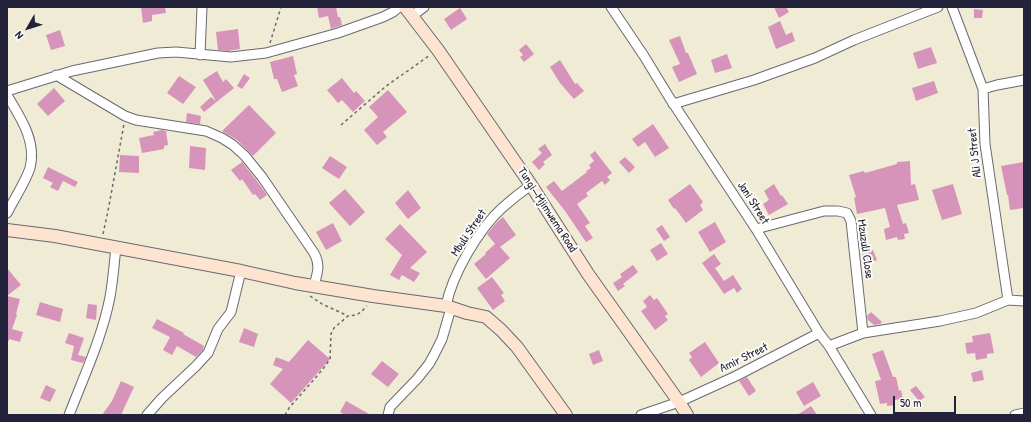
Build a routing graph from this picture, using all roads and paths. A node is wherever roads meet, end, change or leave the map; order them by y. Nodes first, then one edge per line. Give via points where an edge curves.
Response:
1 (202, 7) edge
2 (280, 7) edge
3 (399, 7) edge
4 (424, 7) edge
5 (611, 7) edge
6 (938, 7) edge
7 (952, 7) edge
8 (408, 11) edge
9 (438, 50) junction
10 (266, 53) junction
11 (200, 55) junction
12 (56, 75) junction
13 (1024, 80) edge
14 (983, 89) junction
15 (7, 91) edge
16 (7, 95) edge
17 (673, 104) junction
18 (125, 116) junction
19 (341, 125) dead end
20 (531, 185) junction
21 (7, 213) edge
22 (756, 229) junction
23 (7, 230) edge
24 (101, 245) junction
25 (116, 248) junction
26 (241, 271) junction
27 (310, 290) junction
28 (372, 296) junction
29 (1008, 300) junction
30 (1024, 301) edge
31 (448, 307) junction
32 (348, 316) junction
33 (819, 333) junction
34 (863, 333) junction
35 (829, 346) junction
36 (679, 402) junction
37 (69, 415) edge
38 (147, 415) edge
39 (285, 415) edge
40 (388, 415) edge
41 (566, 415) edge
42 (641, 415) edge
43 (687, 415) edge
44 (871, 415) edge

1 - 11 street
2 - 10 path
3 - 10 street via 383,17 338,33
4 - 8 street
5 - 17 street, Jani Street
6 - 17 street via 815,58 754,80
7 - 14 street, Ali J Street
8 - 9 street, Tungi—Mjimwema Road
9 - 19 path via 384,87
9 - 20 street, Tungi—Mjimwema Road
10 - 11 street via 231,57
11 - 12 street via 158,53
12 - 15 street
12 - 18 street
13 - 14 street
14 - 29 street, Ali J Street via 985,144
16 - 21 street via 25,126 31,143 32,157 29,169
17 - 22 street, Jani Street
18 - 24 path
18 - 27 street via 206,131 233,145 245,156 318,259 319,266
20 - 31 street, Mbuli Street via 502,208 487,224 456,274 448,296
20 - 36 street, Tungi—Mjimwema Road via 588,274
22 - 33 street, Jani Street
22 - 34 street, Mzuzuli Close via 824,211 847,213 851,221
23 - 24 street
24 - 25 street
25 - 26 street
25 - 37 street via 110,296 103,325
26 - 27 street
26 - 38 street via 231,312 218,329 208,352
27 - 28 street
27 - 32 path via 322,304
28 - 31 street
28 - 32 path via 361,312
29 - 30 street
29 - 34 street via 976,313
31 - 40 street, Mbuli Street via 442,340 429,364 390,407
31 - 41 street via 486,317 501,330 517,347
32 - 39 path via 331,334 330,359
33 - 35 street, Jani Street
33 - 36 street, Amir Street
34 - 35 street
35 - 44 street, Jani Street
36 - 42 street, Amir Street
36 - 43 street, Tungi—Mjimwema Road

